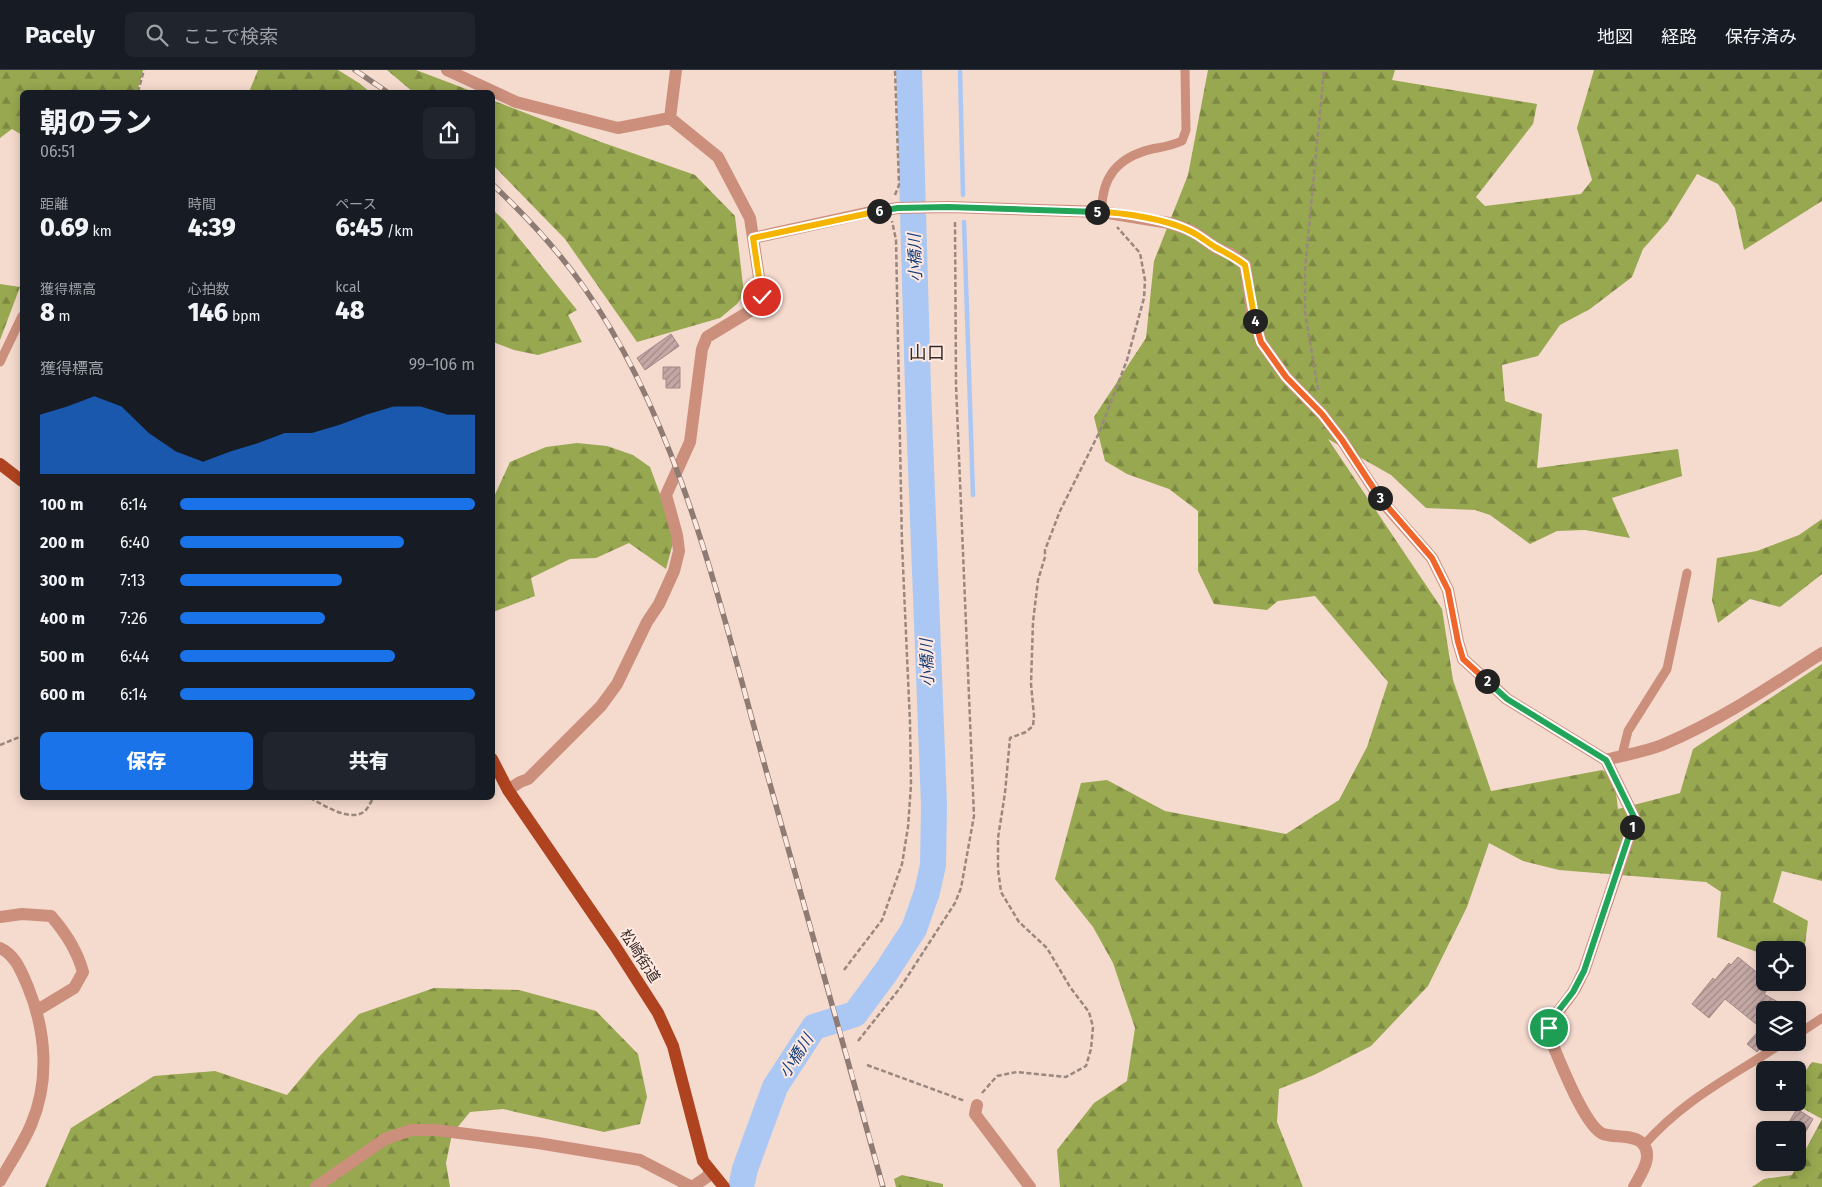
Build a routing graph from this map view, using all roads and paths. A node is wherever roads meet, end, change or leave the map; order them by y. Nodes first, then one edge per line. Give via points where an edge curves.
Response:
1 (144, 70) edge
2 (447, 70) edge
3 (676, 70) edge
4 (895, 70) edge
5 (1185, 70) edge
6 (1324, 70) edge
7 (139, 90) edge
8 (490, 90) edge
9 (495, 92) edge
10 (670, 118) junction
11 (952, 207) junction
12 (893, 209) junction
13 (1102, 212) junction
14 (753, 238) junction
15 (20, 320) edge
16 (0, 362) edge
17 (1322, 414) junction
18 (0, 464) edge
19 (20, 479) edge
20 (1687, 573) dead end
21 (1822, 653) edge
22 (20, 737) edge
23 (0, 745) edge
24 (1622, 756) junction
25 (1606, 760) junction
26 (495, 766) edge
27 (508, 790) junction
28 (314, 800) edge
29 (372, 800) edge
30 (0, 917) edge
31 (0, 948) edge
32 (844, 970) dead end
33 (36, 1011) junction
34 (1822, 1018) edge
35 (1806, 1029) edge
36 (858, 1041) dead end
37 (1769, 1051) edge
38 (867, 1065) dead end
39 (976, 1105) junction
40 (1644, 1145) junction
41 (712, 1174) junction
42 (0, 1182) edge
43 (4, 1187) edge
44 (316, 1187) edge
45 (692, 1187) edge
46 (724, 1187) edge
47 (1030, 1187) edge
48 (1634, 1187) edge

1 - 7 path
2 - 8 street
3 - 10 street
4 - 12 path via 899,185 890,201
5 - 13 lane via 1186,130 1182,141 1122,162 1107,179
6 - 17 path via 1305,269 1305,312
9 - 10 street via 516,102 618,128
10 - 14 street via 718,157 750,218
11 - 12 street
11 - 13 street
11 - 36 path via 974,816 961,888 955,903 900,988
12 - 14 street
12 - 32 path via 910,723 908,827 902,864 882,920
13 - 17 street via 1168,223 1192,231 1245,265 1252,312 1261,342 1286,377
13 - 39 path via 1140,253 1145,280 1144,298 1127,360 1099,433 1044,550 1032,622 1034,716 1032,726 1026,732 1010,738 998,838 1001,892 1019,922 1047,948 1089,1012 1093,1027 1091,1050 1086,1066 1066,1077 1017,1072 998,1076
14 - 27 street via 762,297 760,305 707,337 702,349 690,442 666,495 679,552 674,571 617,684 601,706 528,779
15 - 16 lane
17 - 25 street via 1381,500 1432,558 1448,590 1463,659 1507,699
18 - 19 main road
20 - 24 lane via 1666,669 1628,731
21 - 24 street via 1747,702 1706,724 1660,746
22 - 23 path
24 - 25 street
25 - 40 street via 1635,819 1584,971 1552,1019 1549,1036 1596,1130 1638,1140
26 - 27 main road, 松崎街道
27 - 41 main road, 松崎街道 via 658,1013 673,1046 703,1161
28 - 29 path via 332,809 358,814 366,810
30 - 33 street via 22,914 51,916 78,955 83,972 74,988
31 - 33 street via 8,952 20,970
33 - 42 street via 44,1043 40,1100 31,1126
34 - 35 lane
37 - 40 lane via 1705,1091 1661,1126
38 - 39 path
39 - 47 street via 975,1114
40 - 48 street via 1647,1161
41 - 45 street
41 - 46 main road, 松崎街道
42 - 43 street
44 - 45 street via 385,1139 411,1130 436,1130 538,1143 640,1160

